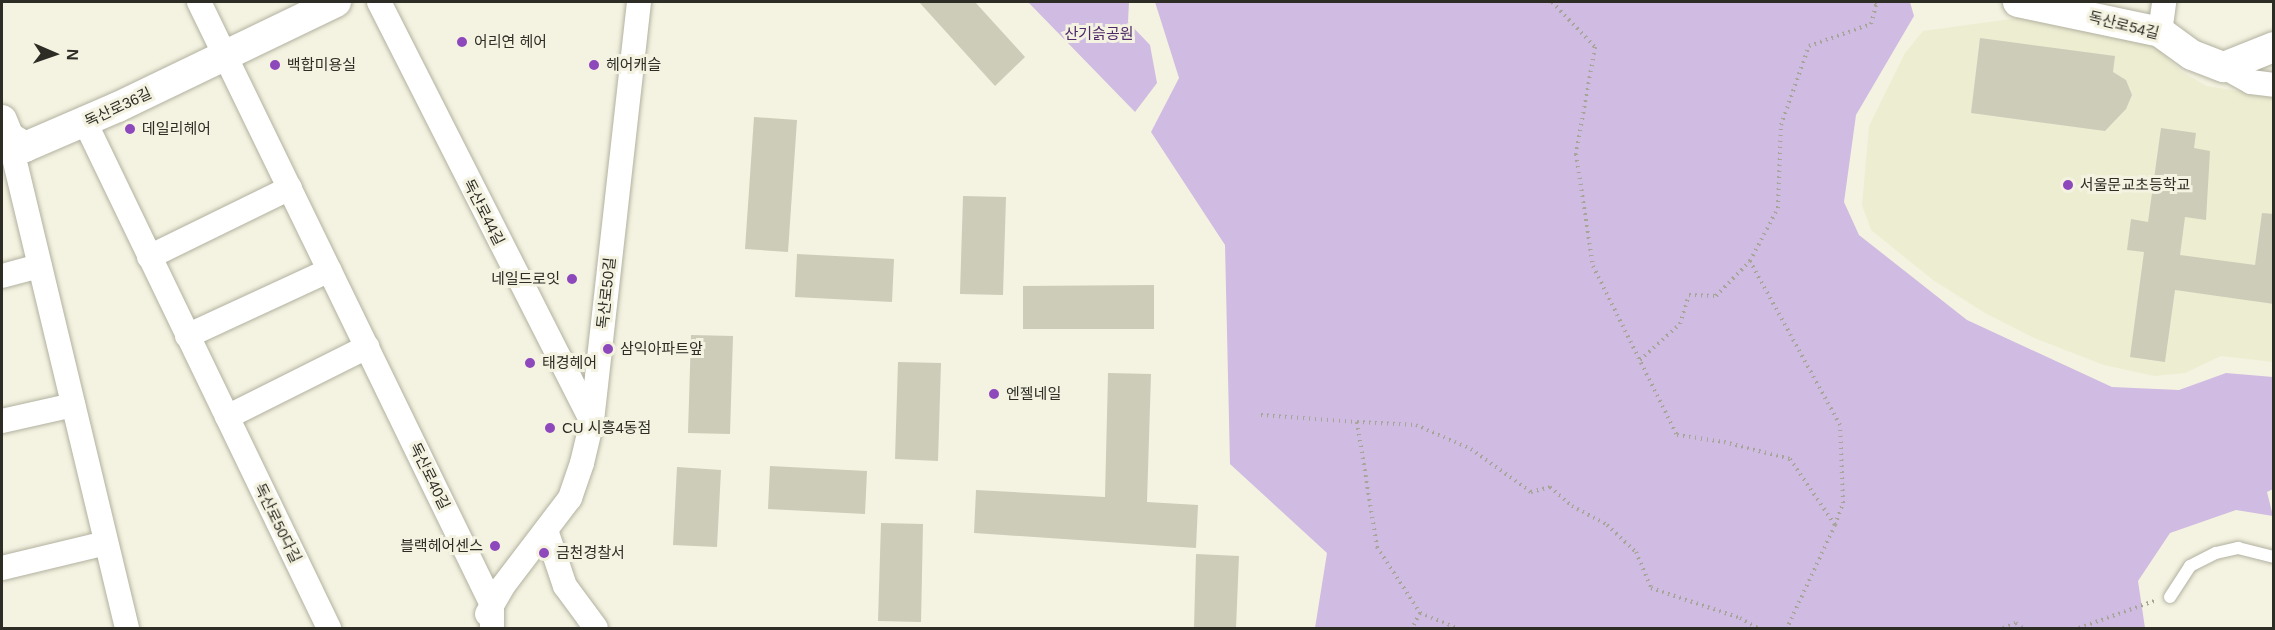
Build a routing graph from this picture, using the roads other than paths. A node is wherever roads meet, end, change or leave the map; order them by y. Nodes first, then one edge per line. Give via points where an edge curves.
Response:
1 (199, 2) edge
2 (336, 2) edge
3 (380, 2) edge
4 (639, 2) edge
5 (2018, 2) edge
6 (2164, 2) edge
7 (2160, 32) junction
8 (2274, 47) edge
9 (226, 56) junction
10 (2224, 67) junction
11 (2274, 85) edge
12 (85, 122) junction
13 (4, 132) edge
14 (290, 188) junction
15 (149, 257) junction
16 (40, 266) junction
17 (330, 270) junction
18 (2, 276) edge
19 (188, 336) junction
20 (368, 347) junction
21 (73, 405) junction
22 (226, 417) junction
23 (2, 421) edge
24 (592, 421) junction
25 (546, 530) junction
26 (106, 543) junction
27 (2274, 557) edge
28 (2, 568) edge
29 (2170, 597) road end
30 (492, 617) edge
31 (127, 628) edge
32 (328, 628) edge
33 (477, 628) edge
34 (596, 628) edge

1 - 9 street, 독산로40길
2 - 9 street
3 - 24 street, 독산로44길
4 - 24 street, 독산로50길
5 - 7 street, 독산로54길
6 - 7 street
7 - 10 street, 독산로54길 via 2192,55
8 - 10 street
9 - 12 street, 독산로36길
9 - 14 street, 독산로40길
10 - 11 street, 독산로54길 via 2251,82
12 - 13 street, 독산로36길 via 25,147
12 - 15 street
13 - 16 street, 독산로36길
14 - 15 street
14 - 17 street, 독산로40길
15 - 19 street
16 - 18 street
16 - 21 street, 독산로36길
17 - 19 street
17 - 20 street, 독산로40길
19 - 22 street
20 - 22 street
20 - 30 street, 독산로40길
21 - 23 street
21 - 26 street, 독산로36길
22 - 32 street, 독산로50다길
24 - 25 street, 독산로50길 via 570,498
25 - 30 street, 독산로50길
25 - 34 street via 565,586
26 - 28 street
26 - 31 street, 독산로36길
27 - 29 lane via 2238,548 2216,553 2190,566
30 - 33 street

